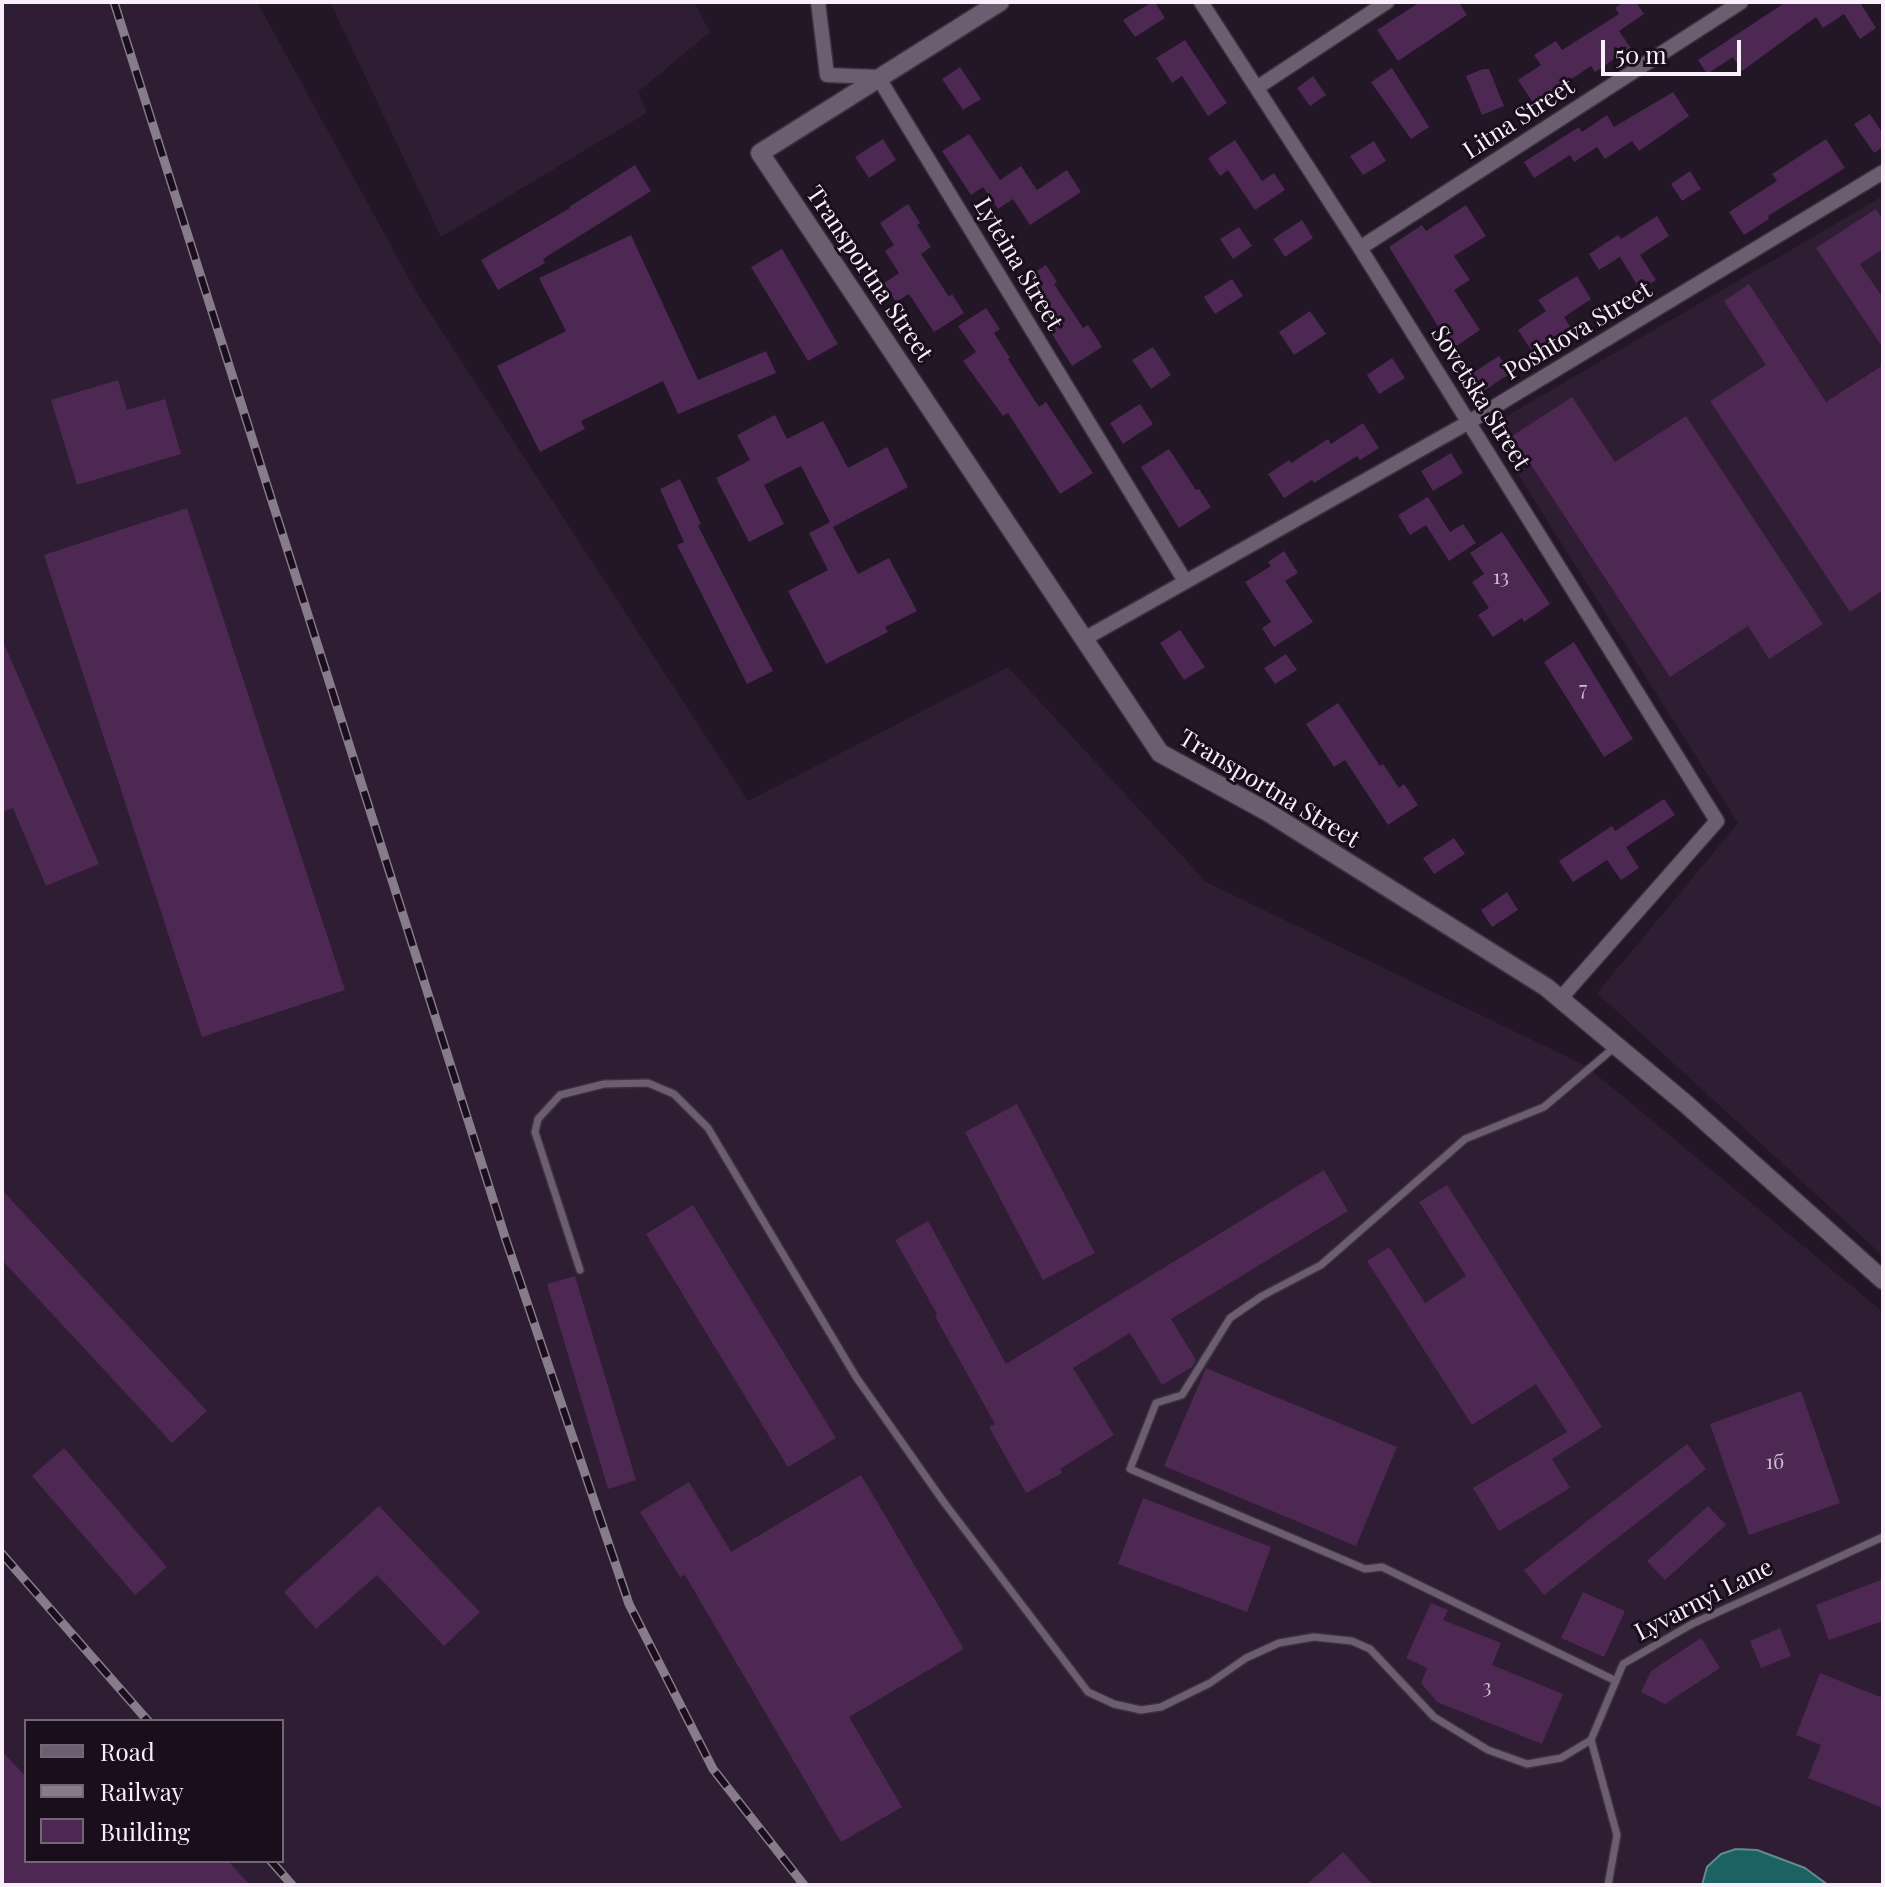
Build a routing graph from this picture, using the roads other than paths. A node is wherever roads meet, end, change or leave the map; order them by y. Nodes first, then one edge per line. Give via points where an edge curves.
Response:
1 (818, 2) edge
2 (1000, 2) edge
3 (1201, 2) edge
4 (1387, 2) edge
5 (1741, 2) edge
6 (878, 77) junction
7 (1258, 87) junction
8 (1883, 172) edge
9 (1360, 248) junction
10 (1469, 422) junction
11 (1185, 581) junction
12 (1084, 639) junction
13 (1560, 999) junction
14 (1617, 1046) junction
15 (580, 1270) dead end
16 (1883, 1280) edge
17 (1883, 1537) edge
18 (1616, 1681) junction
19 (1591, 1740) junction
20 (1608, 1885) edge

1 - 6 street via 827,75
2 - 6 street
3 - 7 street, Sovetska Street
4 - 7 street
5 - 9 street, Litna Street
6 - 11 street, Lyteina Street
6 - 12 street, Transportna Street via 760,153
7 - 9 street, Sovetska Street
8 - 10 street, Poshtova Street
9 - 10 street, Sovetska Street
10 - 11 street, Poshtova Street
10 - 13 street, Sovetska Street via 1717,821
11 - 12 street, Poshtova Street
12 - 13 street, Transportna Street via 1160,753 1266,811
13 - 14 street, Transportna Street
14 - 16 street, Transportna Street
14 - 18 lane via 1544,1107 1465,1139 1321,1265 1230,1318 1182,1395 1156,1403 1130,1469 1365,1569 1382,1567
15 - 19 lane via 535,1132 538,1119 560,1095 604,1084 648,1083 674,1094 708,1128 856,1377 1088,1692 1141,1710 1161,1707 1246,1658 1279,1643 1314,1637 1352,1641 1370,1649 1434,1717 1488,1750 1527,1764 1561,1758
17 - 18 lane, Lyvarnyi Lane via 1692,1624 1623,1664
18 - 19 lane, Lyvarnyi Lane
19 - 20 lane via 1617,1835

